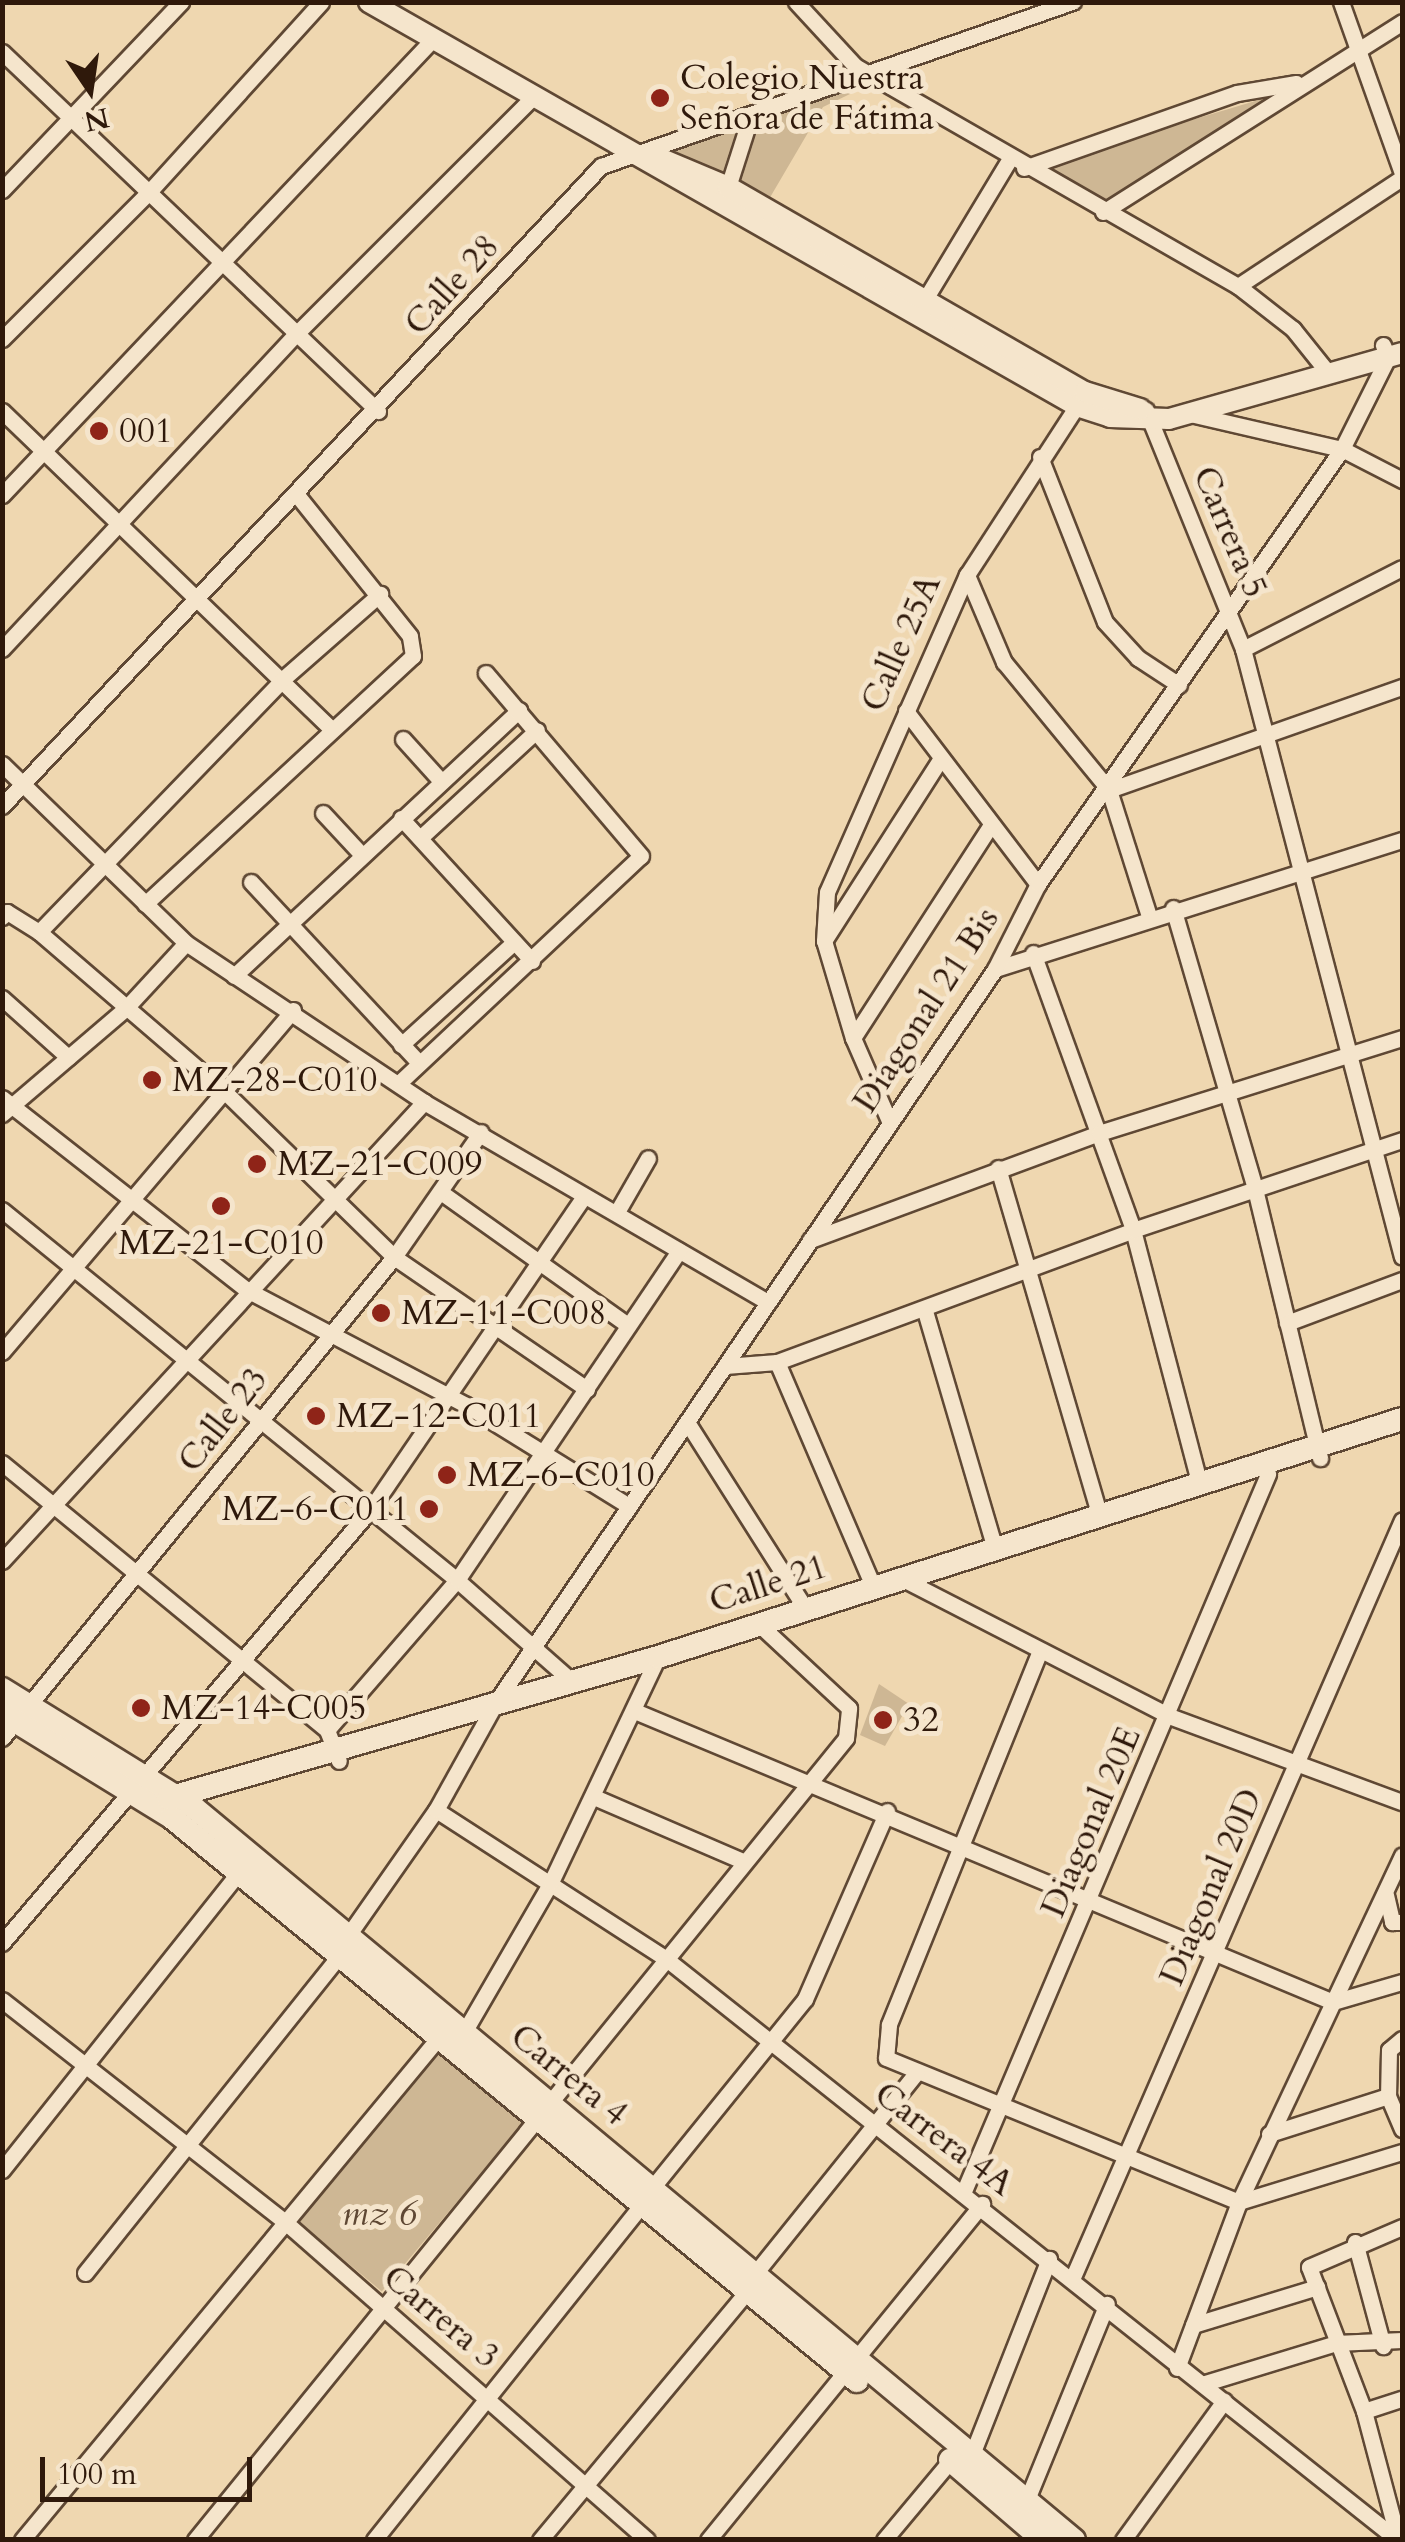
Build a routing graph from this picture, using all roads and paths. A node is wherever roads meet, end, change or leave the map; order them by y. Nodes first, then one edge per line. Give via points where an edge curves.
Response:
1 (181, 2) edge
2 (322, 2) edge
3 (369, 2) edge
4 (796, 2) edge
5 (1073, 2) edge
6 (1340, 2) edge
7 (1043, 7) edge
8 (1402, 22) edge
9 (434, 38) junction
10 (1358, 50) junction
11 (2, 52) edge
12 (863, 70) junction
13 (1315, 76) junction
14 (532, 98) junction
15 (751, 115) junction
16 (73, 120) junction
17 (626, 150) junction
18 (1009, 160) junction
19 (1024, 168) junction
20 (1402, 176) edge
21 (728, 187) junction
22 (2, 190) edge
23 (149, 192) junction
24 (1103, 212) junction
25 (221, 261) junction
26 (1238, 286) junction
27 (919, 310) junction
28 (297, 334) junction
29 (2, 340) edge
30 (1394, 348) edge
31 (1326, 368) junction
32 (1081, 399) junction
33 (2, 411) edge
34 (378, 411) junction
35 (1190, 414) junction
36 (1148, 416) junction
37 (44, 450) junction
38 (1342, 450) junction
39 (1040, 457) junction
40 (1402, 480) edge
41 (2, 495) edge
42 (297, 495) junction
43 (118, 525) junction
44 (1402, 568) edge
45 (967, 575) junction
46 (380, 594) junction
47 (198, 597) junction
48 (1230, 616) junction
49 (2, 649) edge
50 (1243, 649) junction
51 (486, 673) dead end
52 (284, 678) junction
53 (1180, 685) junction
54 (1402, 688) edge
55 (519, 710) junction
56 (906, 711) junction
57 (332, 730) junction
58 (537, 730) junction
59 (1268, 738) junction
60 (404, 739) dead end
61 (941, 758) junction
62 (2, 764) edge
63 (441, 782) junction
64 (24, 784) junction
65 (1110, 790) junction
66 (2, 806) edge
67 (323, 813) dead end
68 (401, 818) junction
69 (991, 825) junction
70 (420, 838) junction
71 (1402, 840) edge
72 (362, 854) junction
73 (101, 861) junction
74 (1304, 870) junction
75 (251, 882) dead end
76 (1038, 884) junction
77 (145, 904) junction
78 (1173, 908) junction
79 (4, 914) edge
80 (1149, 916) junction
81 (288, 922) junction
82 (39, 932) junction
83 (824, 941) junction
84 (514, 942) junction
85 (186, 943) junction
86 (1033, 953) junction
87 (532, 961) junction
88 (995, 969) junction
89 (234, 976) junction
90 (2, 998) edge
91 (126, 1008) junction
92 (294, 1010) junction
93 (853, 1038) junction
94 (1402, 1038) edge
95 (401, 1045) junction
96 (1353, 1053) junction
97 (68, 1057) junction
98 (419, 1063) junction
99 (400, 1082) junction
100 (1227, 1090) junction
101 (224, 1091) junction
102 (424, 1102) junction
103 (5, 1106) edge
104 (890, 1122) junction
105 (482, 1132) junction
106 (1099, 1133) junction
107 (1402, 1140) edge
108 (1377, 1148) junction
109 (648, 1158) dead end
110 (998, 1168) junction
111 (1255, 1188) junction
112 (442, 1194) junction
113 (584, 1196) junction
114 (334, 1200) junction
115 (131, 1202) junction
116 (2, 1210) edge
117 (617, 1212) junction
118 (1132, 1230) junction
119 (810, 1240) junction
120 (679, 1250) junction
121 (394, 1257) junction
122 (1402, 1257) edge
123 (538, 1261) junction
124 (1028, 1268) junction
125 (73, 1269) junction
126 (1402, 1280) edge
127 (247, 1290) junction
128 (768, 1302) junction
129 (925, 1311) junction
130 (1287, 1323) junction
131 (628, 1325) junction
132 (498, 1328) junction
133 (328, 1336) junction
134 (2, 1352) edge
135 (183, 1360) junction
136 (777, 1362) junction
137 (724, 1366) junction
138 (586, 1389) junction
139 (450, 1396) junction
140 (1402, 1419) edge
141 (258, 1422) junction
142 (687, 1422) junction
143 (1402, 1431) edge
144 (1320, 1452) junction
145 (546, 1455) junction
146 (2, 1463) edge
147 (1268, 1474) junction
148 (1199, 1482) junction
149 (54, 1504) junction
150 (629, 1506) junction
151 (370, 1510) junction
152 (1099, 1514) junction
153 (1402, 1520) edge
154 (995, 1549) junction
155 (1396, 1556) edge
156 (2, 1561) edge
157 (140, 1576) junction
158 (457, 1580) junction
159 (909, 1583) junction
160 (873, 1586) junction
161 (805, 1608) junction
162 (766, 1631) junction
163 (533, 1647) junction
164 (1039, 1652) junction
165 (243, 1660) junction
166 (658, 1662) junction
167 (574, 1683) junction
168 (2, 1689) edge
169 (494, 1708) junction
170 (637, 1712) junction
171 (1169, 1716) junction
172 (12, 1719) edge
173 (327, 1730) junction
174 (338, 1756) junction
175 (1296, 1764) junction
176 (809, 1782) junction
177 (134, 1785) junction
178 (594, 1798) junction
179 (1402, 1802) edge
180 (172, 1806) junction
181 (436, 1810) junction
182 (887, 1811) junction
183 (960, 1843) junction
184 (1402, 1855) edge
185 (745, 1862) junction
186 (239, 1872) junction
187 (552, 1882) junction
188 (1386, 1895) junction
189 (1092, 1899) junction
190 (1400, 1923) edge
191 (2, 1943) edge
192 (344, 1946) junction
193 (1218, 1951) junction
194 (664, 1958) junction
195 (1402, 1982) edge
196 (2, 2000) edge
197 (1334, 2002) junction
198 (452, 2035) junction
199 (1400, 2039) edge
200 (771, 2041) junction
201 (84, 2068) junction
202 (917, 2072) junction
203 (1388, 2096) junction
204 (1004, 2107) junction
205 (540, 2110) junction
206 (878, 2127) junction
207 (1402, 2129) edge
208 (1269, 2134) junction
209 (184, 2146) junction
210 (1402, 2152) edge
211 (1126, 2156) junction
212 (2, 2170) edge
213 (964, 2191) junction
214 (647, 2196) junction
215 (1239, 2202) junction
216 (982, 2204) junction
217 (284, 2221) junction
218 (1402, 2228) edge
219 (1355, 2242) junction
220 (1050, 2259) junction
221 (84, 2273) dead end
222 (1073, 2277) junction
223 (752, 2281) junction
224 (1316, 2288) junction
225 (1107, 2304) junction
226 (385, 2310) junction
227 (1194, 2325) junction
228 (1402, 2340) edge
229 (1336, 2343) junction
230 (1383, 2346) junction
231 (852, 2367) junction
232 (1177, 2368) junction
233 (1202, 2384) junction
234 (488, 2396) junction
235 (1402, 2399) edge
236 (1224, 2401) junction
237 (1364, 2411) junction
238 (961, 2459) junction
239 (586, 2484) junction
240 (1026, 2502) junction
241 (22, 2540) edge
242 (195, 2540) edge
243 (374, 2540) edge
244 (540, 2540) edge
245 (647, 2540) edge
246 (708, 2540) edge
247 (884, 2540) edge
248 (1044, 2540) edge
249 (1074, 2540) edge
250 (1123, 2540) edge
251 (1398, 2540) edge

1 - 16 street
2 - 23 street
3 - 9 street
4 - 12 street via 829,43
5 - 7 street, Calle 28
6 - 10 street
7 - 12 street, Calle 28
8 - 10 street
9 - 14 street
9 - 25 street
10 - 13 street
10 - 20 street
11 - 16 street
12 - 15 street, Calle 28
12 - 18 street
13 - 19 street via 1237,93
13 - 24 street
14 - 17 street
14 - 28 street
15 - 17 street, Calle 28
15 - 21 street
16 - 22 street
16 - 23 street
17 - 21 street
17 - 27 street
17 - 34 street, Calle 28 via 598,168
18 - 19 street
18 - 27 street
19 - 24 street
20 - 26 street
21 - 27 street
23 - 25 street
23 - 29 street
24 - 26 street
25 - 28 street
25 - 37 street
26 - 31 street via 1293,329
27 - 32 street
28 - 34 street
28 - 43 street
30 - 31 street
30 - 38 street, Diagonal 21 Bis
31 - 35 street
31 - 36 street
32 - 36 street
32 - 39 street, Calle 25A
33 - 37 street
34 - 42 street, Calle 28
35 - 36 street
35 - 38 street
36 - 48 street, Carrera 5
37 - 41 street
37 - 43 street
38 - 40 street
38 - 48 street, Diagonal 21 Bis
39 - 45 street, Calle 25A
39 - 53 street via 1105,622 1138,658
42 - 46 street
42 - 47 street, Calle 28
43 - 47 street
43 - 49 street
44 - 50 street
45 - 56 street, Calle 25A
45 - 65 street via 1004,662
46 - 52 street
46 - 57 street via 410,636 414,656
47 - 52 street
47 - 64 street, Calle 28
48 - 50 street, Carrera 5
48 - 53 street, Diagonal 21 Bis
50 - 59 street, Carrera 5
51 - 55 street
52 - 57 street
52 - 73 street
53 - 65 street, Diagonal 21 Bis
54 - 59 street
55 - 58 street
55 - 63 street
56 - 61 street
56 - 83 street, Calle 25A via 828,892
57 - 77 street
58 - 70 street
58 - 87 street via 641,856
59 - 65 street
59 - 74 street, Carrera 5
60 - 63 street
61 - 69 street
61 - 83 street
62 - 64 street
63 - 68 street
64 - 66 street, Calle 28
64 - 73 street
65 - 76 street, Diagonal 21 Bis
65 - 80 street
67 - 72 street
68 - 70 street
68 - 72 street
69 - 76 street
69 - 93 street
70 - 84 street
71 - 74 street
72 - 81 street
73 - 77 street
73 - 82 street
74 - 78 street
74 - 96 street, Carrera 5
75 - 81 street
76 - 88 street, Diagonal 21 Bis
77 - 85 street
78 - 80 street
78 - 100 street
79 - 82 street
80 - 86 street
81 - 89 street
81 - 95 street
82 - 91 street
83 - 93 street
84 - 87 street
84 - 95 street
85 - 89 street
85 - 91 street
86 - 88 street
86 - 106 street
87 - 98 street
88 - 104 street, Diagonal 21 Bis
89 - 92 street
90 - 97 street
91 - 97 street
91 - 101 street
92 - 99 street
92 - 101 street
93 - 104 street
94 - 96 street
95 - 98 street
96 - 100 street
96 - 108 street, Carrera 5
97 - 103 street
98 - 99 street
99 - 102 street
100 - 106 street
100 - 111 street
101 - 114 street
101 - 115 street
102 - 105 street
102 - 114 street
103 - 115 street
104 - 119 street, Diagonal 21 Bis
105 - 112 street, Calle 23
105 - 113 street
106 - 110 street
106 - 118 street
107 - 108 street
108 - 111 street
108 - 122 street, Carrera 5
109 - 117 street
110 - 119 street
110 - 124 street
111 - 118 street
111 - 130 street
112 - 121 street, Calle 23
112 - 123 street
113 - 117 street
113 - 123 street
114 - 121 street
114 - 127 street
115 - 125 street
115 - 127 street
116 - 125 street
117 - 120 street
118 - 124 street
118 - 148 street
119 - 128 street, Diagonal 21 Bis
120 - 128 street
120 - 131 street
121 - 132 street
121 - 133 street, Calle 23
123 - 131 street
123 - 132 street
124 - 129 street
124 - 152 street
125 - 134 street
125 - 135 street
126 - 130 street
127 - 133 street
127 - 135 street
128 - 137 street, Diagonal 21 Bis
129 - 136 street
129 - 154 street
130 - 144 street
131 - 138 street
132 - 138 street
132 - 139 street
133 - 139 street
133 - 141 street, Calle 23
135 - 141 street
135 - 149 street
136 - 137 street
136 - 160 street
137 - 142 street, Diagonal 21 Bis
138 - 145 street
139 - 145 street
139 - 151 street
140 - 144 main road, Calle 21
141 - 151 street
141 - 157 street, Calle 23
142 - 150 street, Diagonal 21 Bis
142 - 161 street
143 - 144 main road, Calle 21
144 - 147 main road, Calle 21
144 - 148 main road, Calle 21
145 - 150 street
145 - 158 street
146 - 149 street
147 - 159 main road, Calle 21
147 - 171 street, Diagonal 20E
148 - 152 main road, Calle 21
149 - 156 street
149 - 157 street
150 - 163 street, Diagonal 21 Bis
151 - 158 street
151 - 165 street
152 - 154 main road, Calle 21
153 - 155 street, Diagonal 20D
154 - 159 main road, Calle 21
155 - 175 street, Diagonal 20D
157 - 165 street
157 - 172 street, Calle 23
158 - 163 street
158 - 173 street
159 - 160 main road, Calle 21
159 - 162 main road, Calle 21
159 - 164 street
160 - 161 main road, Calle 21
161 - 166 main road, Calle 21
162 - 166 main road, Calle 21
162 - 176 street via 852,1716 846,1738
163 - 167 street
163 - 169 street, Diagonal 21 Bis
164 - 171 street
164 - 183 street
165 - 173 street
165 - 177 street
166 - 167 main road, Calle 21
166 - 169 main road, Calle 21
166 - 170 street
167 - 169 main road, Calle 21
168 - 172 main road, Carrera 4
169 - 174 main road, Calle 21
169 - 181 street, Diagonal 21 Bis
170 - 176 street
170 - 178 street
171 - 175 street
171 - 189 street, Diagonal 20E
172 - 177 main road, Carrera 4
173 - 174 street
174 - 180 main road, Calle 21
175 - 179 street
175 - 193 street, Diagonal 20D
176 - 182 street
176 - 185 street
177 - 180 main road, Carrera 4
177 - 191 street
178 - 185 street
178 - 187 street
180 - 186 main road, Carrera 4
180 - 192 main road, Carrera 4
181 - 187 street, Carrera 4A
181 - 192 street, Diagonal 21 Bis
182 - 183 street
182 - 200 street via 804,1999
183 - 189 street
183 - 202 street via 888,2025 886,2058
184 - 188 street
185 - 194 street
186 - 192 main road, Carrera 4
186 - 201 street
187 - 194 street, Carrera 4A
187 - 198 street
188 - 190 street
188 - 197 street
189 - 193 street
189 - 204 street, Diagonal 20E
192 - 198 main road, Carrera 4
192 - 209 street, Diagonal 21 Bis
193 - 197 street
193 - 211 street, Diagonal 20D
194 - 200 street, Carrera 4A
194 - 205 street
195 - 197 street
196 - 201 street, Carrera 3
197 - 208 street
198 - 205 main road, Carrera 4
198 - 217 street
199 - 203 street via 1389,2050
200 - 206 street, Carrera 4A
200 - 214 street
201 - 209 street, Carrera 3
201 - 212 street
202 - 204 street
202 - 206 street
203 - 207 street
203 - 208 street
204 - 211 street
204 - 213 street, Diagonal 20E
205 - 214 main road, Carrera 4
205 - 226 street
206 - 213 street, Carrera 4A
206 - 223 street
208 - 215 street
209 - 217 street, Carrera 3
209 - 221 street, Diagonal 21 Bis
210 - 215 street
211 - 215 street
211 - 222 street, Diagonal 20D
213 - 216 street, Carrera 4A
214 - 223 main road, Carrera 4
214 - 234 street
215 - 227 street
216 - 220 street, Carrera 4A
216 - 231 street
217 - 226 street, Carrera 3
217 - 241 street
218 - 219 street
219 - 224 street via 1309,2267
219 - 230 street
220 - 222 street, Carrera 4A
220 - 238 street
222 - 225 street, Carrera 4A
223 - 231 main road, Carrera 4
223 - 239 street
224 - 227 street
224 - 229 street
225 - 232 street, Carrera 4A
225 - 240 street
226 - 234 street, Carrera 3
226 - 242 street
227 - 232 street
228 - 230 street
229 - 230 street
229 - 233 street
229 - 237 street
231 - 238 main road, Carrera 4
231 - 246 street
232 - 233 street, Carrera 4A
233 - 236 street, Carrera 4A
234 - 239 street, Carrera 3
234 - 243 street
235 - 237 street
236 - 250 street
236 - 251 street, Carrera 4A
237 - 251 street
238 - 240 main road, Carrera 4
238 - 247 street
238 - 248 main road, Carrera 4
239 - 244 street
239 - 245 street, Carrera 3
240 - 249 main road, Carrera 4

